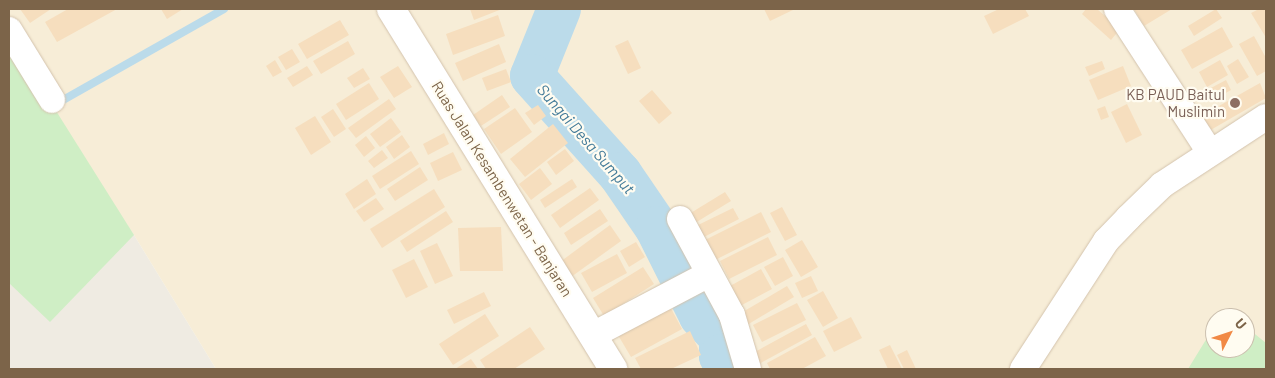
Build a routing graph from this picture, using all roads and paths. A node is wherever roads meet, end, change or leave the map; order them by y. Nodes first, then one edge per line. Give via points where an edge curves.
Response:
1 (393, 9) edge
2 (1117, 9) edge
3 (9, 30) edge
4 (52, 100) dead end
5 (1266, 117) edge
6 (1210, 152) junction
7 (680, 219) dead end
8 (696, 280) junction
9 (593, 335) junction
10 (613, 369) edge
11 (748, 369) edge
12 (1023, 369) edge

1 - 9 main road, Ruas Jalan Kesambenwetan - Banjaran
2 - 6 street
3 - 4 street
5 - 6 street
6 - 12 street via 1162,185 1106,241
7 - 8 street
8 - 9 street
8 - 11 street via 732,315
9 - 10 main road, Ruas Jalan Kesambenwetan - Banjaran

